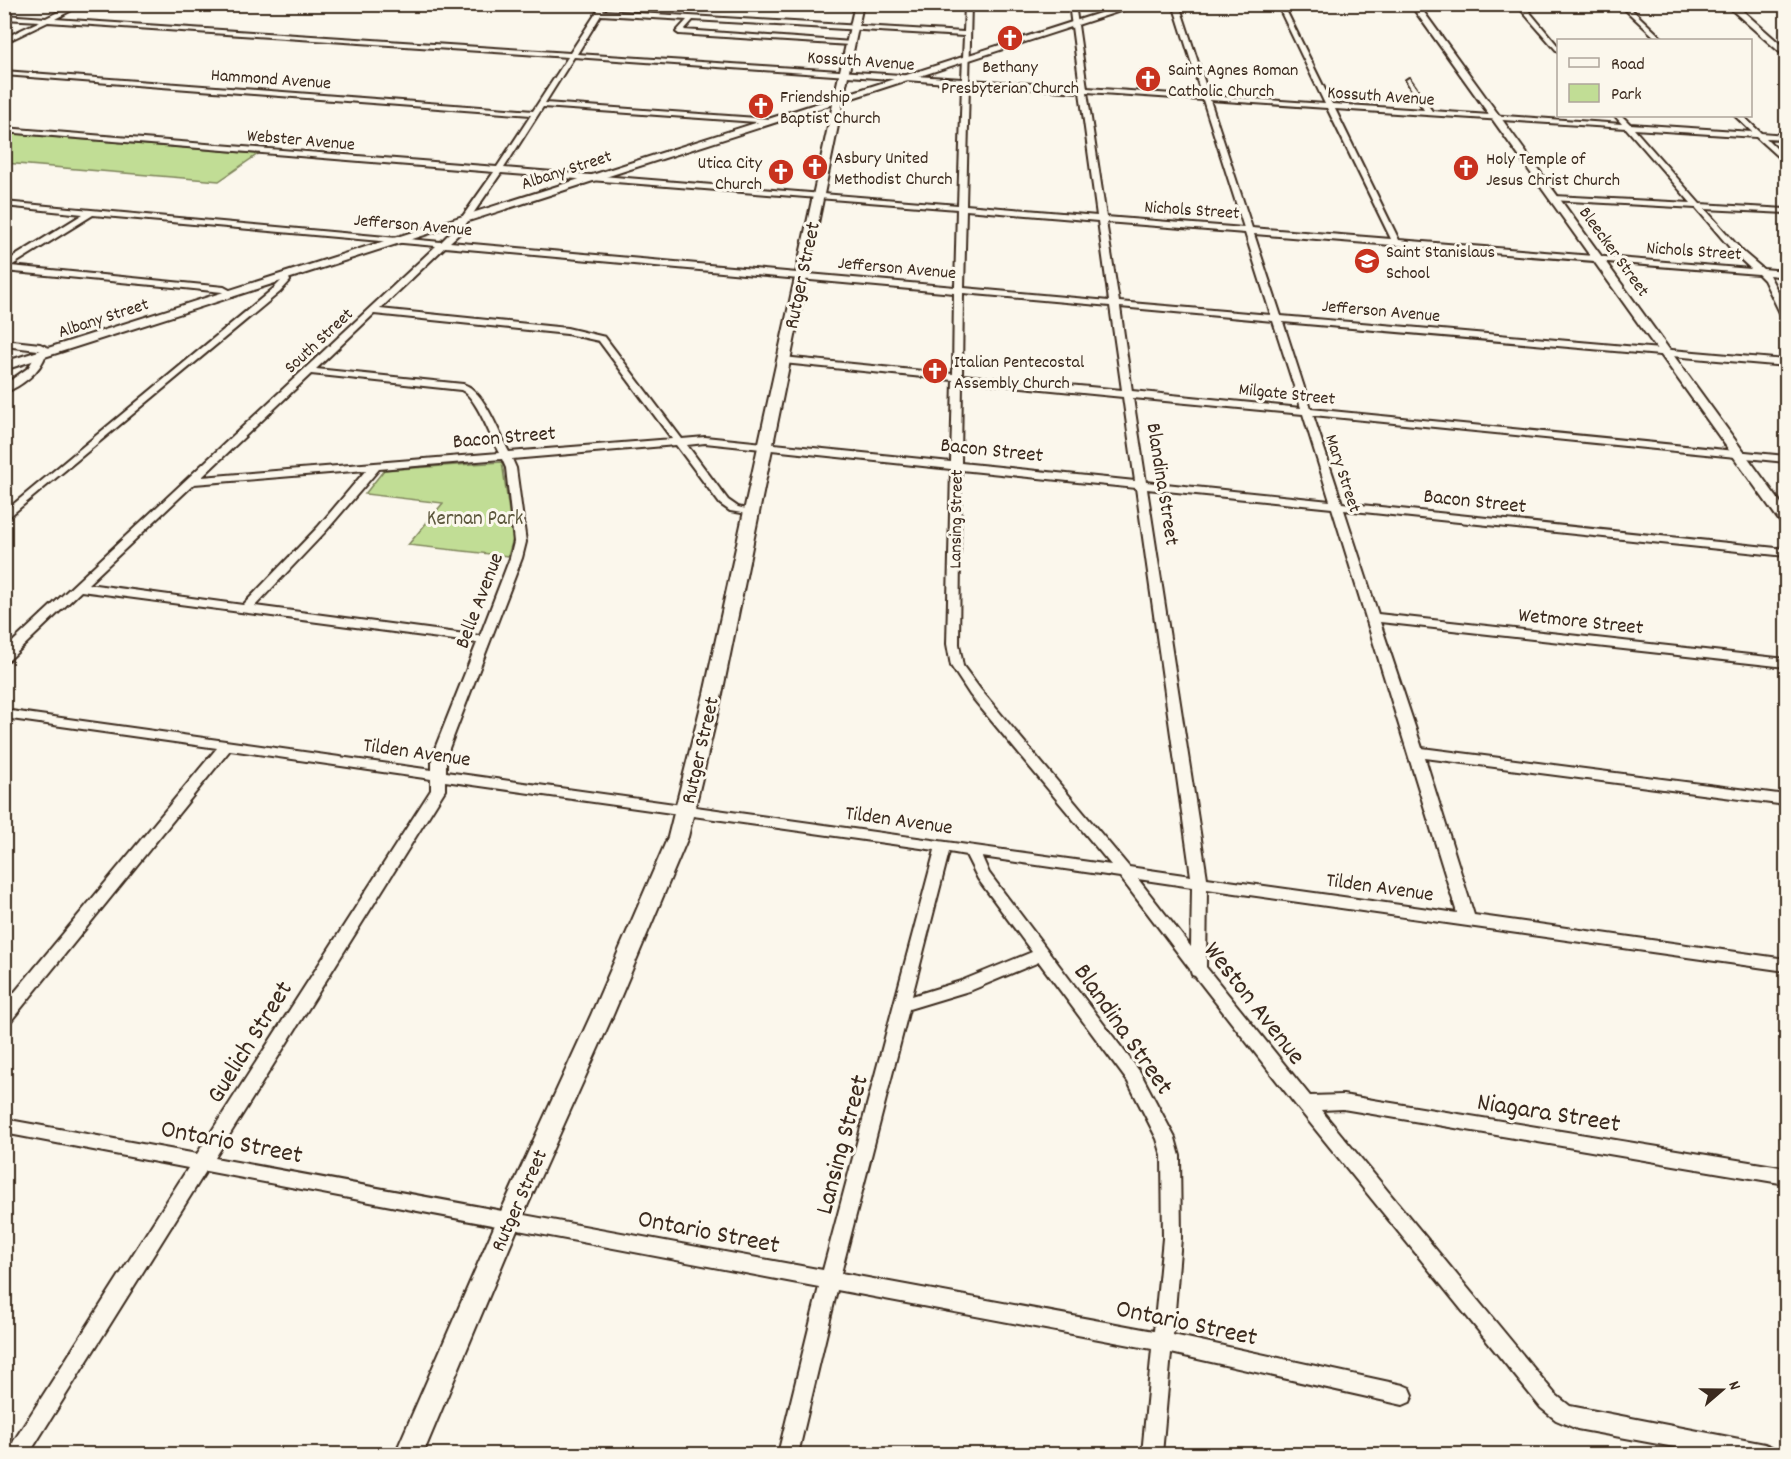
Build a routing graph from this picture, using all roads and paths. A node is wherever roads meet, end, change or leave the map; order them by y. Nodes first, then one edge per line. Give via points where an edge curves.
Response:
1 (81, 4) edge
2 (859, 4) edge
3 (968, 4) edge
4 (1072, 4) edge
5 (1138, 4) edge
6 (1176, 4) edge
7 (1280, 4) edge
8 (1414, 4) edge
9 (1519, 4) edge
10 (1622, 4) edge
11 (1729, 4) edge
12 (602, 9) edge
13 (4, 17) edge
14 (691, 19) junction
15 (48, 20) junction
16 (1075, 25) junction
17 (967, 34) junction
18 (852, 36) junction
19 (1659, 39) edge
20 (4, 41) edge
21 (1557, 48) edge
22 (1786, 53) edge
23 (572, 56) junction
24 (966, 60) junction
25 (4, 73) edge
26 (844, 74) junction
27 (908, 78) junction
28 (1409, 80) dead end
29 (965, 82) junction
30 (1084, 90) junction
31 (1206, 99) junction
32 (839, 100) junction
33 (1331, 106) junction
34 (537, 109) junction
35 (1430, 114) junction
36 (1620, 117) edge
37 (1740, 117) edge
38 (1496, 118) junction
39 (771, 122) junction
40 (1628, 127) junction
41 (4, 130) edge
42 (1759, 135) junction
43 (1786, 137) edge
44 (1786, 162) edge
45 (499, 170) junction
46 (595, 177) junction
47 (818, 196) junction
48 (1554, 198) junction
49 (4, 204) edge
50 (1697, 205) junction
51 (962, 208) junction
52 (1786, 211) edge
53 (91, 212) junction
54 (468, 217) junction
55 (1103, 219) junction
56 (1248, 230) junction
57 (399, 240) junction
58 (1396, 242) junction
59 (443, 244) junction
60 (1599, 260) junction
61 (4, 267) edge
62 (1761, 272) junction
63 (1786, 274) edge
64 (801, 275) junction
65 (285, 277) junction
66 (959, 289) junction
67 (232, 294) junction
68 (1114, 303) junction
69 (373, 310) junction
70 (1786, 315) edge
71 (1276, 317) junction
72 (4, 343) edge
73 (46, 352) junction
74 (1666, 352) junction
75 (783, 360) junction
76 (1786, 363) edge
77 (4, 366) edge
78 (309, 371) junction
79 (957, 377) junction
80 (4, 390) edge
81 (1128, 394) junction
82 (1306, 412) junction
83 (679, 440) junction
84 (765, 446) junction
85 (1739, 454) junction
86 (505, 455) junction
87 (1786, 459) edge
88 (956, 465) junction
89 (376, 466) junction
90 (192, 481) junction
91 (1142, 484) junction
92 (1336, 505) junction
93 (750, 513) junction
94 (4, 518) edge
95 (1786, 520) edge
96 (1786, 552) edge
97 (80, 587) junction
98 (954, 602) joint
99 (246, 609) junction
100 (1371, 618) junction
101 (484, 640) junction
102 (4, 657) edge
103 (1786, 663) edge
104 (4, 714) edge
105 (227, 746) junction
106 (1416, 752) junction
107 (439, 775) junction
108 (1786, 800) edge
109 (686, 809) junction
110 (943, 847) junction
111 (972, 851) junction
112 (1124, 872) junction
113 (1200, 883) junction
114 (1467, 919) junction
115 (1042, 954) junction
116 (1786, 965) edge
117 (1198, 971) junction
118 (902, 1005) junction
119 (4, 1017) edge
120 (1304, 1103) junction
121 (4, 1126) edge
122 (202, 1162) junction
123 (1786, 1176) edge
124 (509, 1220) junction
125 (830, 1280) junction
126 (1162, 1342) junction
127 (1403, 1395) dead end
128 (17, 1455) edge
129 (409, 1455) edge
130 (788, 1455) edge
131 (1152, 1455) edge
132 (1765, 1455) edge

1 - 15 street
2 - 18 street, Rutger Street
3 - 17 street, Lansing Street
4 - 16 street, Blandina Street
5 - 16 street, Albany Street
6 - 31 street, Mary Street
7 - 33 street
8 - 38 street, Bleecker Street
9 - 21 street
10 - 19 street
11 - 22 main road
12 - 14 street
12 - 23 street, South Street
13 - 15 street, Kossuth Avenue
14 - 18 street
14 - 18 street via 679,32
15 - 20 street
15 - 23 street, Kossuth Avenue
16 - 24 street, Albany Street
16 - 30 street, Blandina Street
17 - 18 street
17 - 24 street, Lansing Street
18 - 26 street, Rutger Street
23 - 26 street, Kossuth Avenue
23 - 34 street, South Street
24 - 27 street, Albany Street
24 - 29 street, Lansing Street
25 - 34 street, Hammond Avenue
26 - 27 street, Kossuth Avenue
26 - 32 street, Rutger Street
27 - 29 street, Kossuth Avenue
27 - 32 street, Albany Street
28 - 35 street
29 - 30 street, Kossuth Avenue
29 - 51 street, Lansing Street
30 - 31 street, Kossuth Avenue
30 - 55 street, Blandina Street
31 - 33 street, Kossuth Avenue
31 - 56 street, Mary Street
32 - 39 street, Albany Street
32 - 47 street, Rutger Street
33 - 35 street, Kossuth Avenue
33 - 58 street
34 - 39 street, Hammond Avenue
34 - 45 street, South Street
35 - 38 street, Kossuth Avenue
36 - 40 street
37 - 42 street
38 - 40 street, Kossuth Avenue
38 - 48 street, Bleecker Street
39 - 46 street, Albany Street
40 - 42 street, Kossuth Avenue
40 - 50 street
41 - 45 street, Webster Avenue
42 - 43 street, Kossuth Avenue
42 - 44 street
45 - 46 street, Webster Avenue
45 - 54 street, South Street
46 - 47 street, Nichols Street
46 - 54 street, Albany Street
47 - 51 street, Nichols Street
47 - 64 street, Rutger Street
48 - 50 street
48 - 60 street, Bleecker Street
49 - 53 street, Jefferson Avenue
50 - 52 street
50 - 62 street
51 - 55 street, Nichols Street
51 - 66 street, Lansing Street
53 - 57 street, Jefferson Avenue
53 - 61 street
54 - 57 street, Albany Street
54 - 59 street, South Street
55 - 56 street, Nichols Street
55 - 68 street, Blandina Street
56 - 58 street, Nichols Street
56 - 71 street, Mary Street
57 - 59 street, Jefferson Avenue
57 - 65 street, Albany Street
58 - 60 street, Nichols Street
59 - 64 street, Jefferson Avenue
59 - 69 street, South Street
60 - 62 street, Nichols Street
60 - 74 street, Bleecker Street
61 - 67 street via 183,285
62 - 63 street, Nichols Street
62 - 70 street
64 - 66 street, Jefferson Avenue
64 - 75 street, Rutger Street
65 - 67 street, Albany Street
65 - 94 street via 277,290
66 - 68 street, Jefferson Avenue
66 - 79 street, Lansing Street
67 - 73 street, Albany Street
68 - 71 street, Jefferson Avenue
68 - 81 street, Blandina Street
69 - 78 street, South Street
69 - 83 street via 567,331 602,339
71 - 74 street, Jefferson Avenue
71 - 82 street, Mary Street
72 - 73 street via 40,347
73 - 77 street, Albany Street
73 - 80 street via 28,373
74 - 76 street, Jefferson Avenue
74 - 85 street, Bleecker Street
75 - 79 street, Milgate Street
75 - 84 street, Rutger Street
78 - 86 street, Belle Avenue via 463,387 470,390
78 - 90 street, South Street
79 - 81 street, Milgate Street
79 - 88 street, Lansing Street
81 - 82 street, Milgate Street
81 - 91 street, Blandina Street
82 - 85 street, Milgate Street
82 - 92 street, Mary Street
83 - 84 street, Bacon Street
83 - 86 street, Bacon Street
83 - 93 street via 724,502
84 - 88 street, Bacon Street
84 - 93 street, Rutger Street
85 - 87 street, Milgate Street
85 - 95 street, Bleecker Street
86 - 89 street, Bacon Street
86 - 101 street, Belle Avenue via 520,542
88 - 91 street, Bacon Street
88 - 98 street, Lansing Street
89 - 90 street, Bacon Street
89 - 99 street
90 - 97 street, South Street
91 - 92 street, Bacon Street
91 - 113 street, Blandina Street
92 - 96 street, Bacon Street
92 - 100 street, Mary Street
93 - 109 street, Rutger Street
97 - 99 street
97 - 102 street, South Street
98 - 112 street, Weston Avenue via 957,666
99 - 101 street
100 - 103 street, Wetmore Street
100 - 106 street, Mary Street
101 - 107 street, Belle Avenue via 439,756
104 - 105 street, Tilden Avenue
105 - 107 street, Tilden Avenue
105 - 119 street
106 - 108 street
106 - 114 street, Mary Street
107 - 109 street, Tilden Avenue
107 - 122 street, Guelich Street via 438,790
109 - 110 street, Tilden Avenue
109 - 124 street, Rutger Street via 678,837 611,994
110 - 111 street, Tilden Avenue
110 - 118 street, Lansing Street
111 - 112 street, Tilden Avenue
111 - 115 street, Blandina Street via 983,875
112 - 113 street, Tilden Avenue
112 - 117 street, Weston Avenue
113 - 114 street, Tilden Avenue
113 - 117 street, Blandina Street
114 - 116 street, Tilden Avenue
115 - 118 street via 966,986
115 - 126 street, Blandina Street via 1134,1077 1166,1138 1171,1156 1172,1238
117 - 120 street, Weston Avenue
118 - 125 street, Lansing Street
120 - 123 street, Niagara Street via 1343,1102
120 - 132 street, Weston Avenue via 1548,1401 1563,1413 1577,1419
121 - 122 street, Ontario Street
122 - 124 street, Ontario Street
122 - 128 street, Guelich Street
124 - 125 street, Ontario Street
124 - 129 street, Rutger Street
125 - 126 street, Ontario Street
125 - 130 street, Lansing Street
126 - 127 street, Ontario Street
126 - 131 street, Blandina Street

